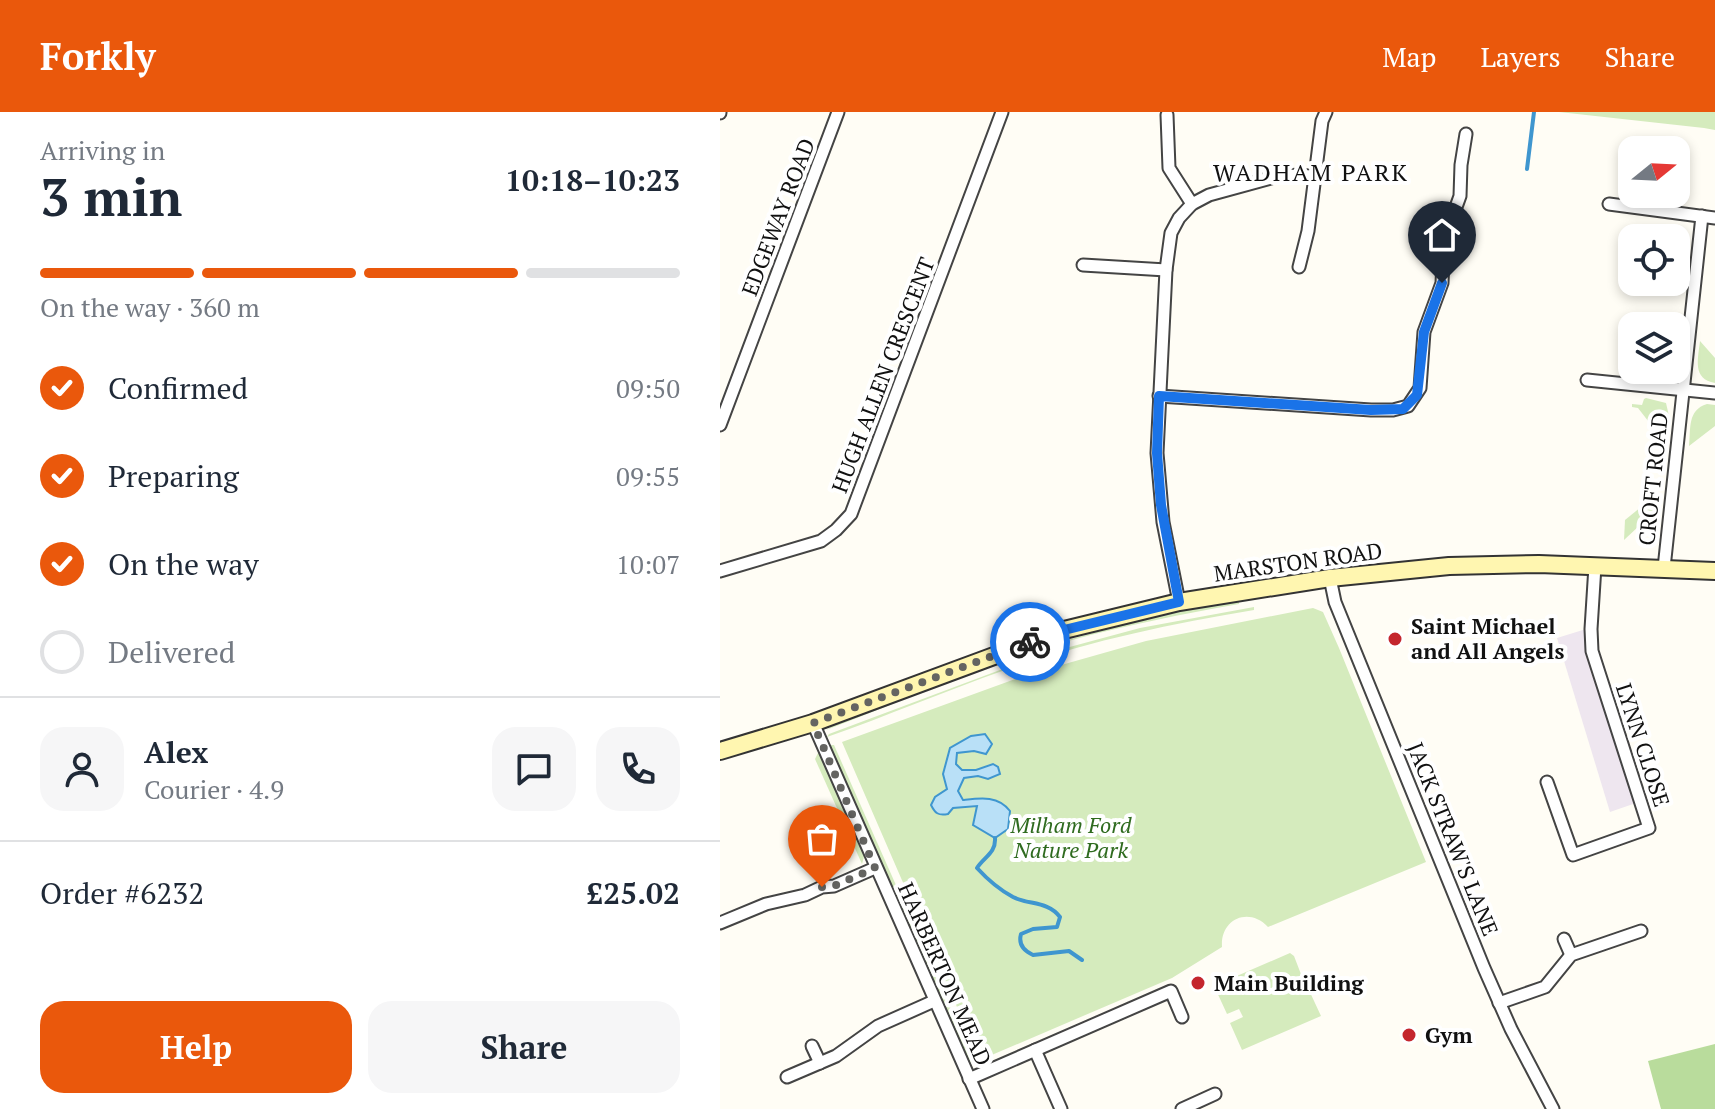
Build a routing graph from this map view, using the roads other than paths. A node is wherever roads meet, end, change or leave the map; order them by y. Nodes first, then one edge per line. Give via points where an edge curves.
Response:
1 (838, 112) edge
2 (1002, 112) edge
3 (1326, 112) edge
4 (1167, 115) dead end
5 (1466, 134) dead end
6 (1314, 176) junction
7 (1192, 204) junction
8 (1609, 204) dead end
9 (1702, 216) junction
10 (1715, 218) edge
11 (1083, 265) dead end
12 (1299, 267) dead end
13 (1166, 270) junction
14 (1587, 380) dead end
15 (1683, 389) junction
16 (1715, 393) edge
17 (1159, 396) junction
18 (720, 425) edge
19 (1595, 566) junction
20 (1664, 568) junction
21 (720, 571) edge
22 (1715, 571) edge
23 (1330, 578) junction
24 (1179, 602) junction
25 (813, 723) junction
26 (720, 751) edge
27 (1547, 782) dead end
28 (875, 868) junction
29 (721, 919) edge
30 (1641, 931) dead end
31 (1564, 939) dead end
32 (1571, 955) junction
33 (934, 1001) junction
34 (1499, 1003) junction
35 (1182, 1017) dead end
36 (812, 1046) dead end
37 (1035, 1050) junction
38 (820, 1063) junction
39 (787, 1077) dead end
40 (969, 1079) junction
41 (1215, 1094) dead end
42 (983, 1109) edge
43 (1061, 1109) edge
44 (1182, 1109) edge
45 (1553, 1109) edge

1 - 18 street, EDGEWAY ROAD
2 - 21 street, HUGH ALLEN CRESCENT via 851,514 821,541
3 - 6 street
4 - 7 street via 1169,168
5 - 17 street via 1442,283 1424,332 1420,388 1408,406 1371,410
6 - 7 street via 1282,175
6 - 12 street
7 - 13 street via 1171,233
8 - 9 street
9 - 10 street
9 - 15 street, CROFT ROAD
11 - 13 street
13 - 17 street
14 - 15 street
15 - 16 street
15 - 20 street, CROFT ROAD
17 - 24 street via 1161,505
19 - 20 main road, MARSTON ROAD
19 - 23 main road, MARSTON ROAD via 1449,566
19 - 27 street, LYNN CLOSE via 1592,651 1649,828 1573,855
20 - 22 main road, MARSTON ROAD
23 - 24 main road, MARSTON ROAD
23 - 34 street, JACK STRAW'S LANE via 1340,615
24 - 25 main road, MARSTON ROAD via 1064,630
25 - 26 main road, MARSTON ROAD
25 - 28 street, HARBERTON MEAD
28 - 29 street via 834,886
28 - 33 street, HARBERTON MEAD
30 - 32 street
31 - 32 street
32 - 34 street via 1545,987
33 - 38 street via 878,1026
33 - 40 street, HARBERTON MEAD
34 - 45 street, JACK STRAW'S LANE
35 - 37 street via 1171,991
36 - 38 street
37 - 40 street
37 - 43 street
38 - 39 street
40 - 42 street, HARBERTON MEAD
41 - 44 street

